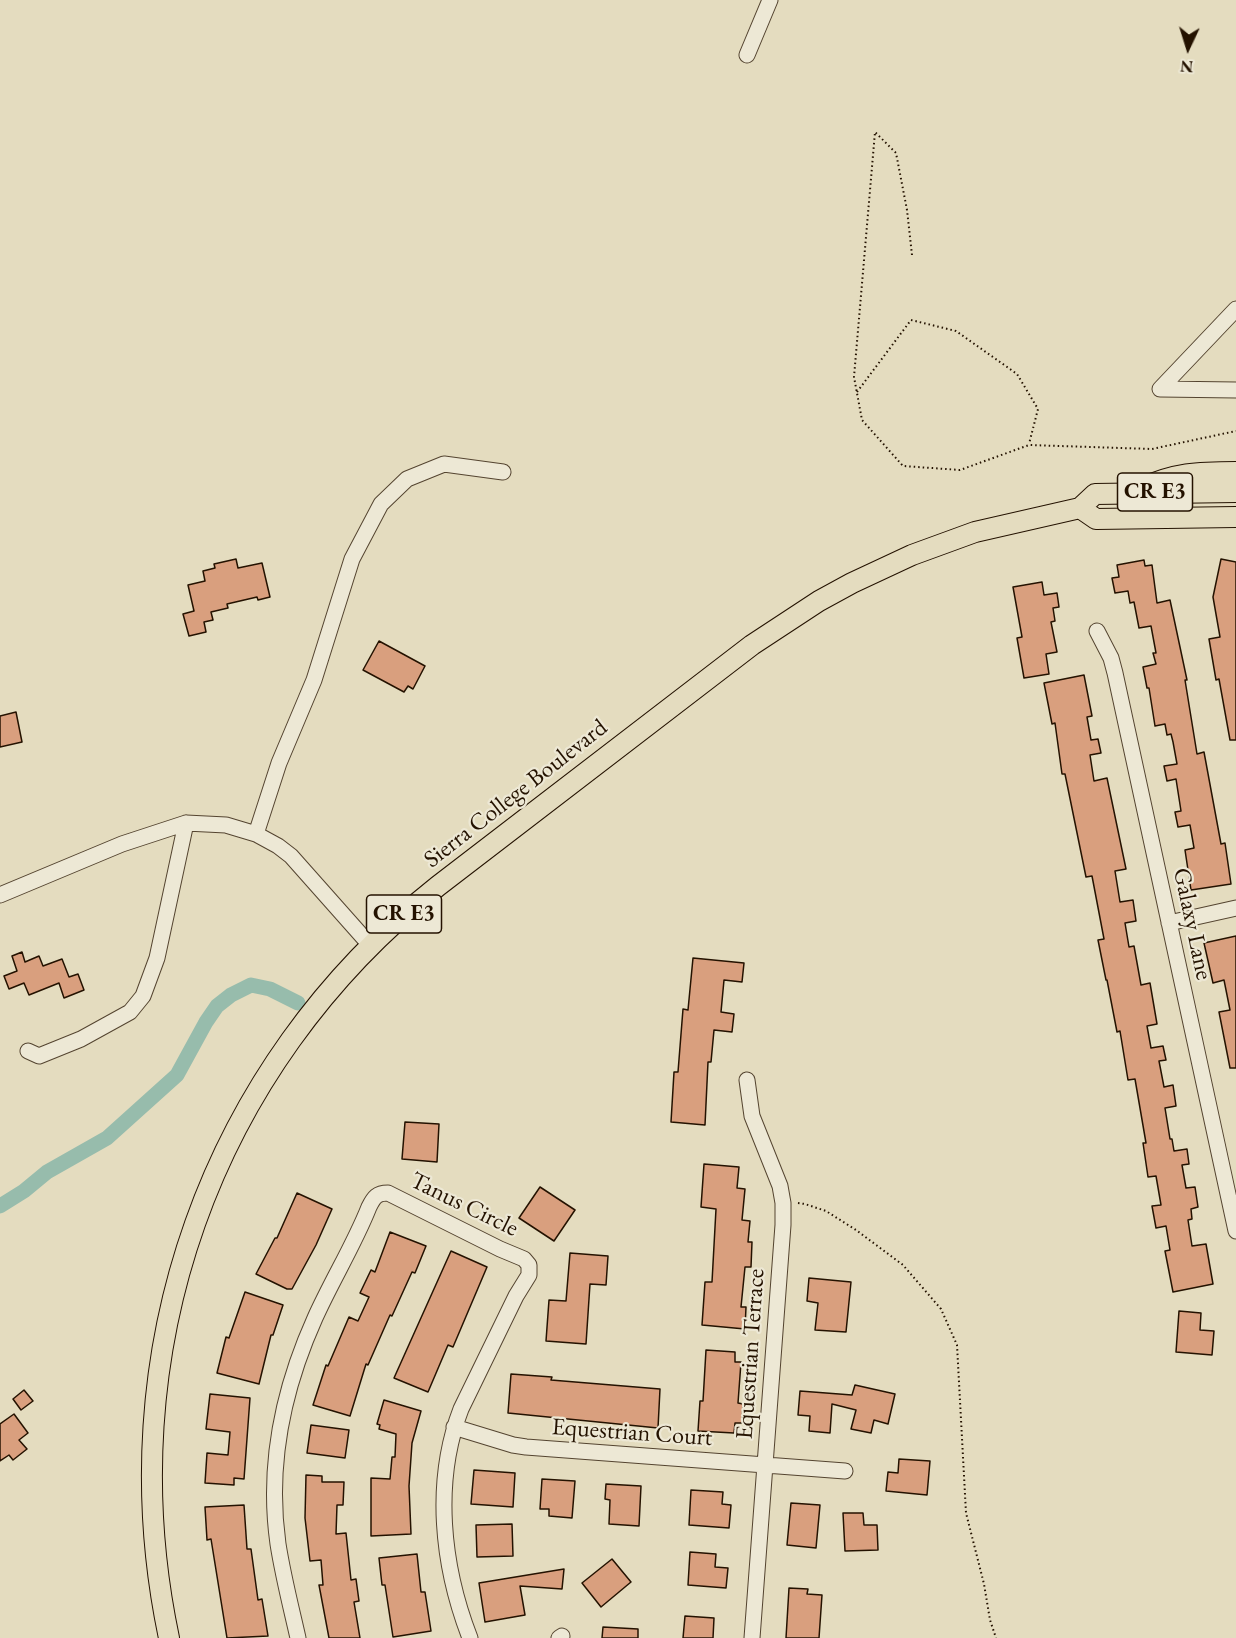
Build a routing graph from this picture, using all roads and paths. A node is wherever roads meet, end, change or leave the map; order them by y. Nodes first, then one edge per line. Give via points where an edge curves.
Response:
1 (770, 0) edge
2 (747, 56) dead end
3 (912, 255) dead end
4 (1236, 309) edge
5 (1236, 390) edge
6 (857, 393) junction
7 (1236, 431) edge
8 (1029, 445) junction
9 (1236, 471) edge
10 (503, 472) dead end
11 (1133, 492) junction
12 (1236, 492) edge
13 (1080, 508) junction
14 (1236, 517) edge
15 (1097, 631) dead end
16 (186, 823) junction
17 (256, 834) junction
18 (0, 895) edge
19 (1236, 908) edge
20 (1169, 923) junction
21 (370, 945) junction
22 (28, 1051) dead end
23 (747, 1080) dead end
24 (783, 1203) junction
25 (1236, 1230) edge
26 (454, 1427) junction
27 (765, 1465) junction
28 (845, 1472) dead end
29 (169, 1638) edge
30 (298, 1638) edge
31 (470, 1638) edge
32 (752, 1638) edge
33 (996, 1638) edge

1 - 2 street
3 - 6 path via 896,153 875,132 854,377
4 - 5 street via 1160,389
6 - 8 path via 862,420 903,466 960,470
6 - 8 path via 911,320 956,331 1017,374 1038,409
7 - 8 path via 1152,449
9 - 11 main road via 1178,474
10 - 17 street via 444,464 407,479 381,504 352,559 314,680 279,763
11 - 12 main road, Sierra College Boulevard / CR E3
11 - 13 main road, Sierra College Boulevard / CR E3 via 1095,494
13 - 14 main road, CR E3 via 1096,519
13 - 21 main road, Sierra College Boulevard / CR E3 via 943,543 879,569 819,601 709,678 430,892
15 - 20 street, Galaxy Lane via 1113,665
16 - 17 street via 226,825
16 - 18 street via 122,844
16 - 22 street via 157,958 143,996 130,1012 81,1039 39,1056
17 - 21 street via 291,856
19 - 20 street
20 - 25 street, Galaxy Lane
21 - 29 main road, Sierra College Boulevard / CR E3 via 306,1018 251,1102 211,1182 171,1301 160,1361 151,1462 154,1548
23 - 24 street, Equestrian Terrace via 752,1116 776,1174
24 - 27 street, Equestrian Terrace
24 - 33 path via 805,1204 826,1211 856,1230 903,1265 941,1309 957,1345 966,1513
26 - 27 street, Equestrian Court via 526,1447
26 - 30 street, Tanus Circle via 529,1275 529,1265 524,1259 388,1193 380,1193 369,1207 316,1317 295,1368 282,1417 275,1511 278,1545
26 - 31 street, Tanus Circle via 446,1460 444,1513 457,1600
27 - 28 street, Equestrian Court
27 - 32 street, Equestrian Terrace

